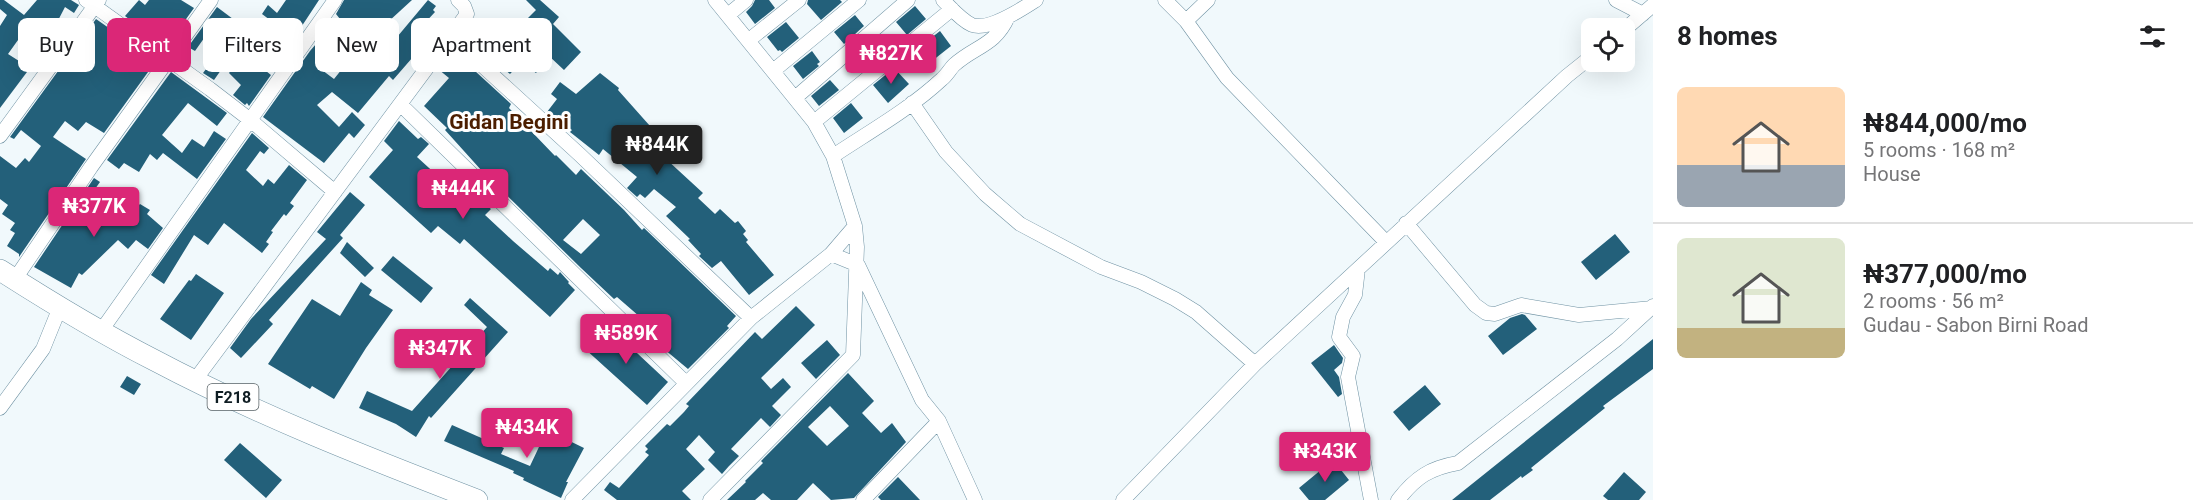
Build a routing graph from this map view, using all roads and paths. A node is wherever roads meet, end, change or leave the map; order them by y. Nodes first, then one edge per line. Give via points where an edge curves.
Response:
1 (211, 0) edge
2 (334, 0) edge
3 (458, 0) edge
4 (715, 0) edge
5 (746, 0) edge
6 (799, 0) edge
7 (859, 0) edge
8 (908, 0) edge
9 (1036, 0) edge
10 (1165, 0) edge
11 (1208, 0) edge
12 (1616, 0) edge
13 (93, 2) edge
14 (948, 5) edge
15 (1648, 10) edge
16 (728, 15) junction
17 (1008, 17) junction
18 (115, 18) edge
19 (464, 18) edge
20 (1186, 21) junction
21 (1635, 21) edge
22 (191, 28) edge
23 (749, 40) junction
24 (1581, 65) edge
25 (774, 71) junction
26 (160, 72) edge
27 (188, 72) edge
28 (424, 72) edge
29 (489, 72) edge
30 (795, 98) junction
31 (912, 103) junction
32 (400, 104) junction
33 (249, 119) junction
34 (814, 122) junction
35 (0, 136) edge
36 (833, 156) junction
37 (335, 192) junction
38 (1406, 223) junction
39 (855, 226) junction
40 (1386, 242) junction
41 (831, 254) junction
42 (858, 265) junction
43 (1358, 268) junction
44 (7, 275) edge
45 (1326, 297) junction
46 (60, 307) junction
47 (1653, 307) edge
48 (751, 318) junction
49 (1341, 322) junction
50 (101, 331) junction
51 (1255, 364) junction
52 (195, 380) junction
53 (686, 383) junction
54 (0, 408) edge
55 (939, 421) junction
56 (477, 500) edge
57 (572, 500) edge
58 (710, 500) edge
59 (863, 500) edge
60 (975, 500) edge
61 (1123, 500) edge
62 (1371, 500) edge
63 (1398, 500) edge

1 - 22 street
2 - 33 street
3 - 19 street via 467,14
4 - 16 street
5 - 16 street
6 - 23 street
7 - 25 street
8 - 30 street
9 - 17 street
10 - 20 street
11 - 20 street
12 - 15 street
13 - 18 street
13 - 35 street
14 - 17 street via 970,24 979,26
14 - 34 street
15 - 21 street
16 - 23 street
17 - 31 street via 1002,30 987,44 955,64
20 - 40 street via 1227,78
23 - 25 street
24 - 38 street
25 - 30 street
26 - 44 street
27 - 33 street
28 - 32 street
29 - 48 street
30 - 34 street
31 - 36 street
31 - 51 street via 946,152 1020,224 1101,267 1182,303
32 - 37 street
32 - 53 street
33 - 37 street
33 - 50 street
34 - 36 street
36 - 39 street
37 - 52 street
38 - 40 street
38 - 47 street via 1486,313 1521,305 1579,315
39 - 41 street
39 - 42 street
40 - 43 street
41 - 42 street
41 - 48 street
42 - 55 street via 922,400
42 - 58 street via 853,355
43 - 45 street
43 - 49 street via 1355,296
44 - 46 main road, F218
45 - 49 street
45 - 51 street
46 - 50 main road, F218
46 - 54 street via 43,349
47 - 63 street via 1458,463 1432,469
48 - 53 street
49 - 62 street via 1339,337 1353,356 1348,377
50 - 52 main road, F218
51 - 61 street
52 - 56 main road, F218 via 338,446
53 - 57 street
55 - 59 street
55 - 60 street

